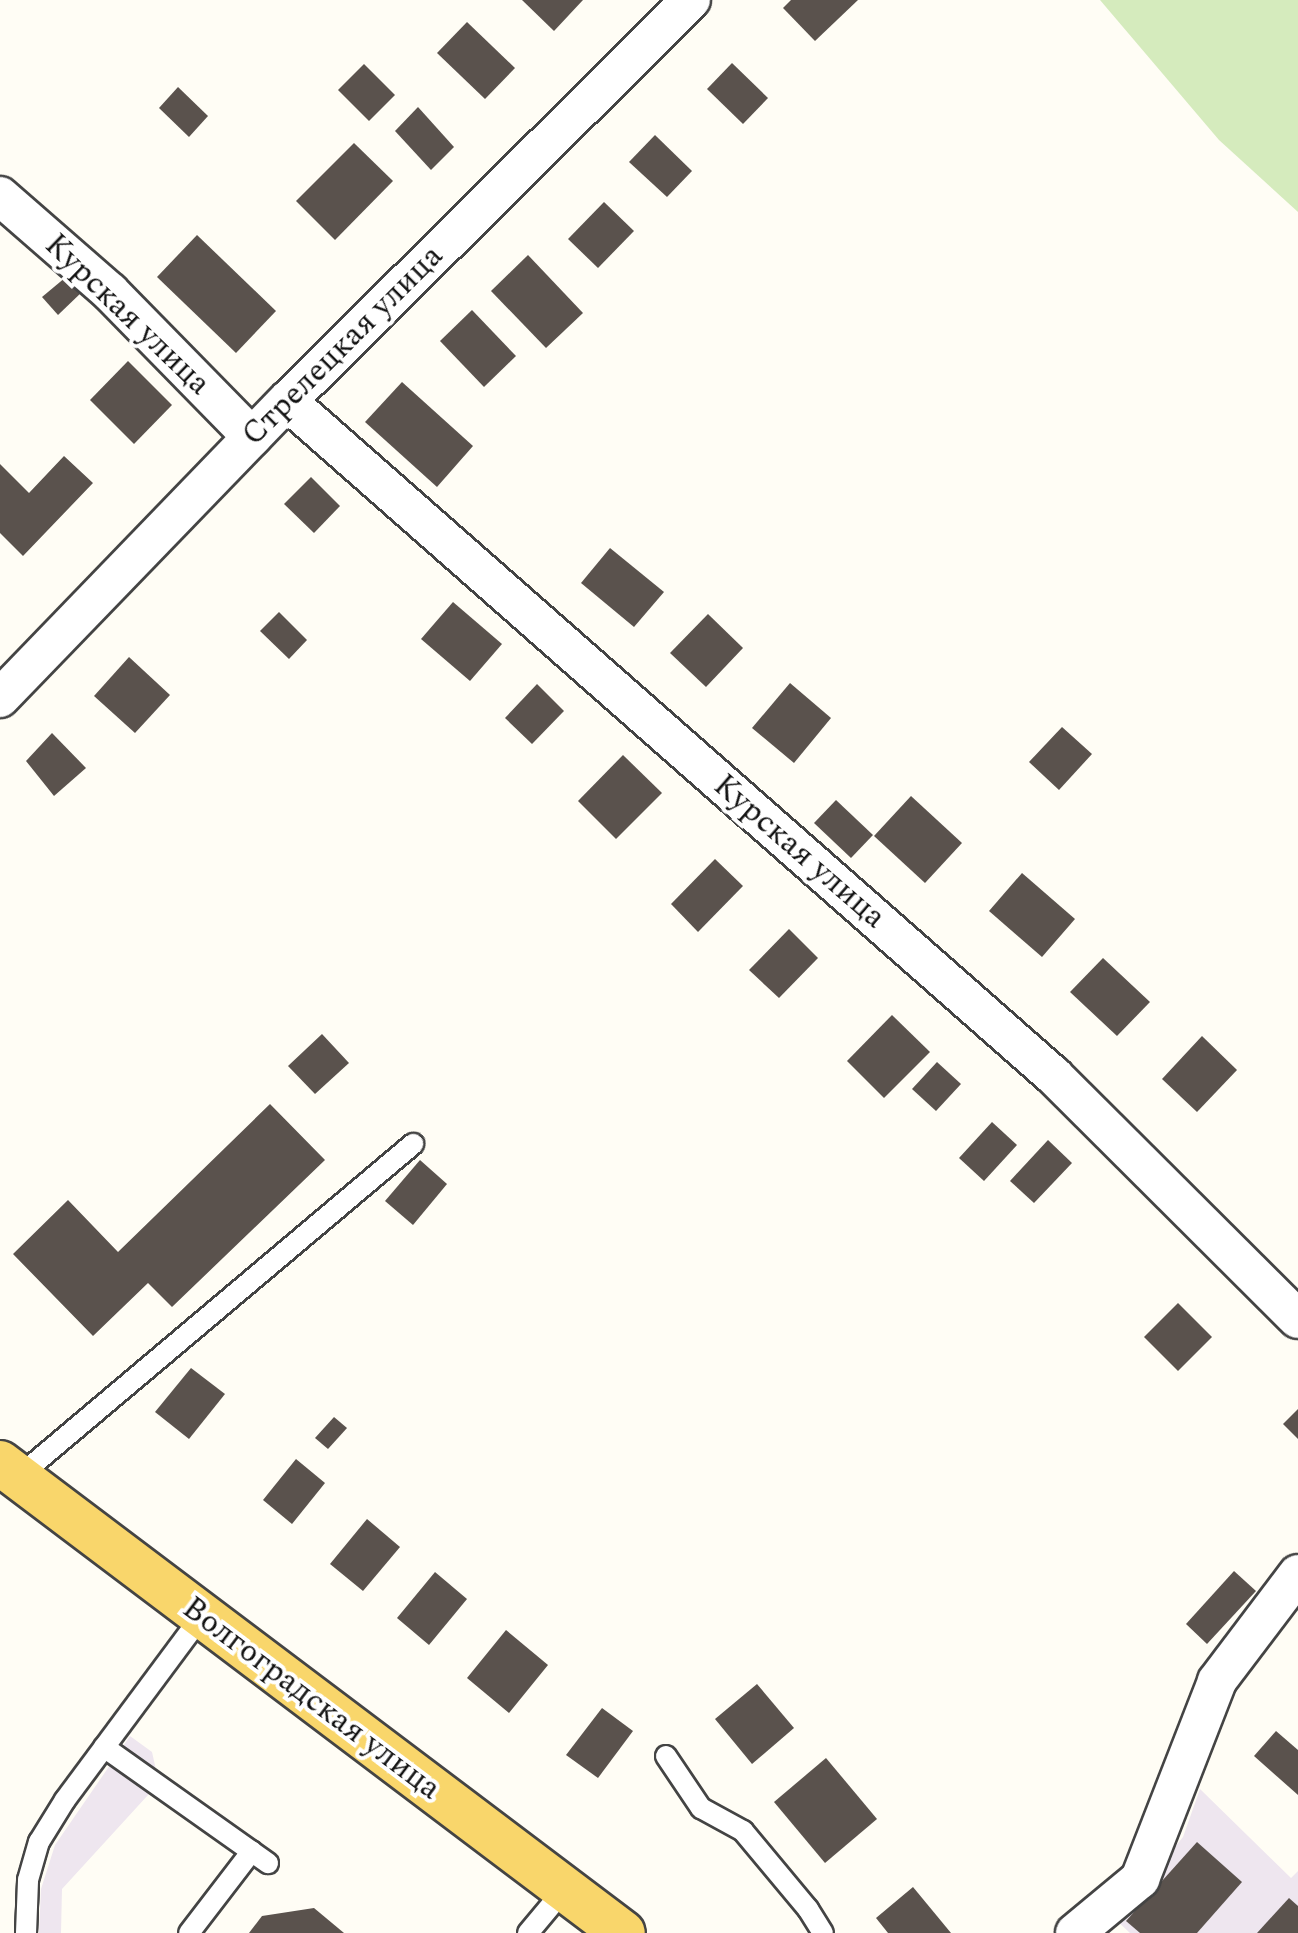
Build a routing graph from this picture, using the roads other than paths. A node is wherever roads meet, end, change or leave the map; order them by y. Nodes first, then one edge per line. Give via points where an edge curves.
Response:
1 (691, 0) edge
2 (0, 196) edge
3 (287, 401) junction
4 (252, 437) junction
5 (0, 698) edge
6 (413, 1144) dead end
7 (1298, 1319) edge
8 (9, 1470) edge
9 (1298, 1574) edge
10 (201, 1617) junction
11 (104, 1747) junction
12 (666, 1756) dead end
13 (564, 1890) junction
14 (1096, 1926) edge
15 (26, 1933) edge
16 (189, 1933) edge
17 (528, 1933) edge
18 (623, 1933) edge
19 (823, 1933) edge

1 - 3 street, Стрелецкая улица
2 - 4 street, Курская улица via 110,292
3 - 4 street, Стрелецкая улица
3 - 7 street, Курская улица via 1054,1076
4 - 5 street, Стрелецкая улица
6 - 8 lane
8 - 10 main road, Волгоградская улица
9 - 14 street via 1217,1681 1140,1879
10 - 11 lane
10 - 13 main road, Волгоградская улица
11 - 15 lane via 39,1842 28,1880
11 - 16 lane via 260,1857
12 - 19 lane via 701,1808 743,1831
13 - 17 lane
13 - 18 main road, Волгоградская улица

